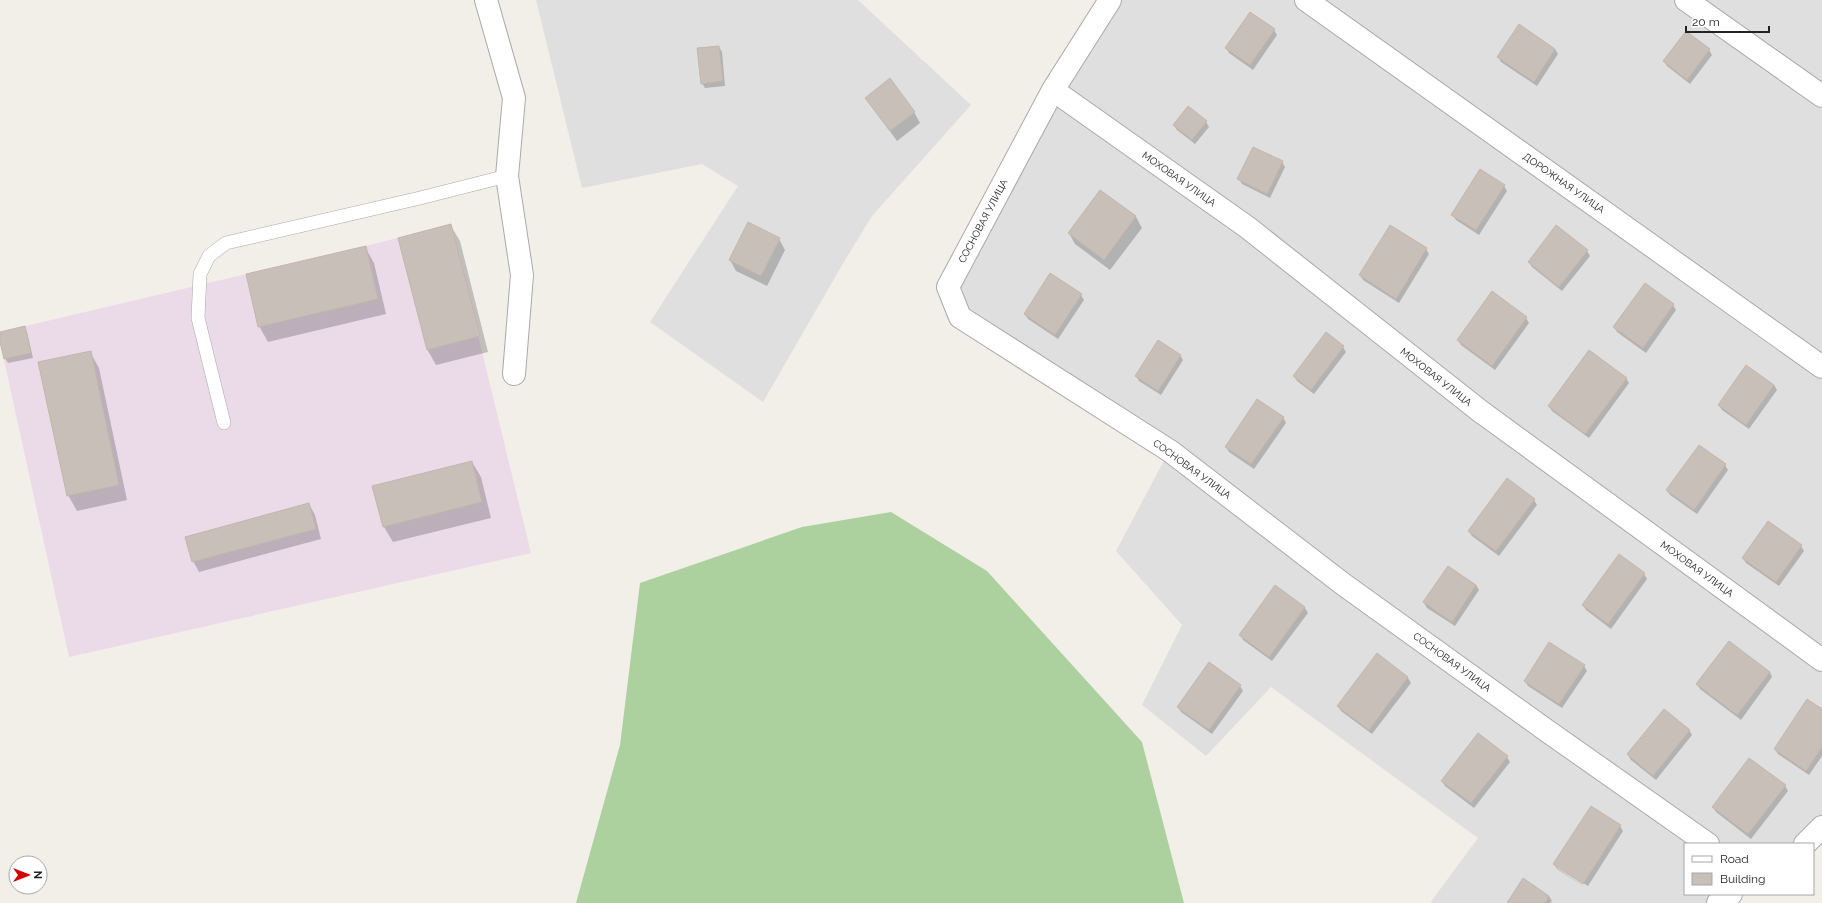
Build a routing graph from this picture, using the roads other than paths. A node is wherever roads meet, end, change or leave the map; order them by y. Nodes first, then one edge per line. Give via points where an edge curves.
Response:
1 (486, 0) edge
2 (1110, 0) edge
3 (1306, 0) edge
4 (1686, 0) edge
5 (1053, 90) junction
6 (1822, 96) edge
7 (507, 176) junction
8 (1822, 367) edge
9 (514, 374) dead end
10 (224, 423) dead end
11 (1822, 660) edge
12 (1822, 827) edge
13 (1707, 843) edge
14 (1806, 843) edge
15 (1730, 895) edge
16 (1718, 903) edge

1 - 7 street via 514,98
2 - 5 street, СОСНОВАЯ УЛИЦА
3 - 8 street, ДОРОЖНАЯ УЛИЦА
4 - 6 street
5 - 11 street, МОХОВАЯ УЛИЦА via 1247,228 1480,411
5 - 13 street, СОСНОВАЯ УЛИЦА via 948,288 960,317 1170,451 1343,584
7 - 9 street via 522,275
7 - 10 lane via 226,244 209,256 200,274 198,318
12 - 14 street
15 - 16 street

